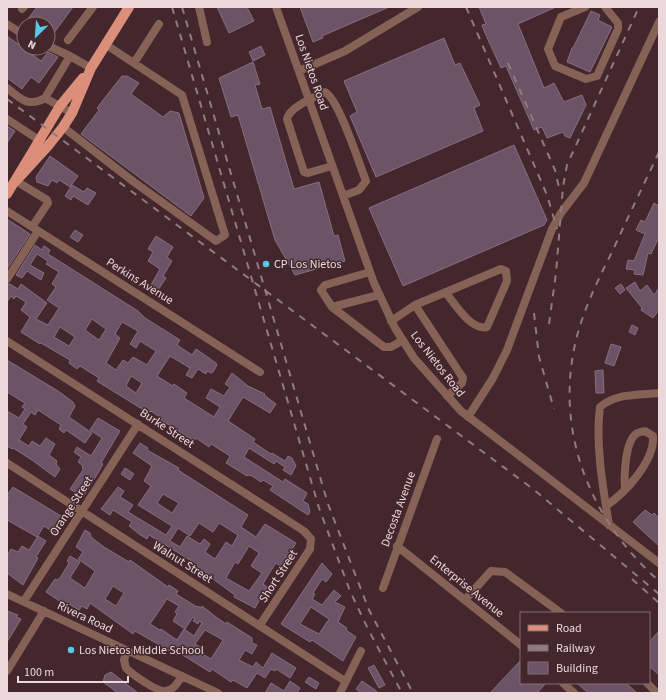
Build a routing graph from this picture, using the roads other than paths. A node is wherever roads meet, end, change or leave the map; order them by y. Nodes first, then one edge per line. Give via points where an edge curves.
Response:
1 (93, 7) edge
2 (129, 7) edge
3 (199, 7) edge
4 (276, 7) edge
5 (418, 7) edge
6 (585, 7) edge
7 (605, 7) edge
8 (659, 22) edge
9 (7, 24) edge
10 (159, 24) dead end
11 (16, 30) edge
12 (68, 40) dead end
13 (207, 42) dead end
14 (106, 44) junction
15 (56, 50) edge
16 (70, 56) junction
17 (134, 63) junction
18 (91, 68) junction
19 (299, 71) junction
20 (7, 88) edge
21 (45, 98) junction
22 (309, 99) junction
23 (60, 106) junction
24 (72, 113) junction
25 (7, 119) edge
26 (63, 127) junction
27 (39, 140) junction
28 (48, 146) junction
29 (332, 166) junction
30 (16, 181) junction
31 (7, 194) edge
32 (343, 196) junction
33 (7, 211) edge
34 (35, 229) junction
35 (370, 272) junction
36 (7, 279) edge
37 (446, 293) junction
38 (379, 295) junction
39 (415, 305) junction
40 (332, 307) junction
41 (391, 321) junction
42 (7, 340) edge
43 (403, 340) junction
44 (260, 372) dead end
45 (659, 393) edge
46 (447, 396) junction
47 (468, 417) junction
48 (138, 424) junction
49 (437, 439) dead end
50 (7, 463) edge
51 (625, 489) junction
52 (606, 506) junction
53 (81, 511) junction
54 (609, 525) junction
55 (311, 539) joint
56 (397, 546) junction
57 (659, 562) edge
58 (383, 588) dead end
59 (7, 594) edge
60 (465, 600) junction
61 (24, 601) junction
62 (44, 611) junction
63 (560, 612) edge
64 (260, 625) junction
65 (520, 644) edge
66 (127, 650) junction
67 (361, 651) dead end
68 (7, 671) edge
69 (182, 676) junction
70 (345, 681) junction
71 (564, 684) edge
72 (648, 684) edge
73 (218, 693) edge
74 (340, 693) edge
75 (574, 693) edge
76 (657, 693) edge

1 - 12 street
2 - 14 main road
3 - 13 street
4 - 19 street, Los Nietos Road
5 - 19 street via 345,51
6 - 7 street via 561,17 548,49 555,66 586,79 597,76 618,29 618,23
8 - 47 street via 584,183 552,229 507,350
9 - 11 street
10 - 17 street
14 - 17 street
14 - 18 main road
15 - 16 street
16 - 18 street
16 - 21 street
17 - 26 street via 182,95 225,235 216,241 128,178
18 - 23 main road
18 - 24 main road
19 - 22 street, Los Nietos Road
20 - 21 street via 26,102 38,102
21 - 23 street
22 - 29 street, Los Nietos Road
22 - 29 street via 288,114 287,119 304,172
22 - 32 street via 325,92 330,95 366,181 359,190
23 - 24 street
23 - 27 main road
24 - 26 main road
25 - 27 street
26 - 28 main road
27 - 28 street
27 - 30 main road
28 - 30 main road
29 - 32 street, Los Nietos Road
30 - 31 main road
30 - 34 street via 47,200 48,204
32 - 35 street, Los Nietos Road
33 - 34 street, Perkins Avenue
34 - 36 street
34 - 44 street, Perkins Avenue
35 - 38 street, Los Nietos Road
35 - 40 street via 325,285 321,290
37 - 37 street via 501,269 508,275 487,327 483,328 468,321
37 - 39 street
38 - 40 street
38 - 41 street, Los Nietos Road
39 - 41 street
39 - 46 street via 463,378 462,383
40 - 43 street via 384,347 391,347
41 - 43 street, Los Nietos Road
42 - 48 street, Burke Street
43 - 46 street, Los Nietos Road via 414,358
45 - 52 street via 622,396 607,401 600,407 598,421
46 - 47 street, Los Nietos Road
47 - 54 street, Los Nietos Road
48 - 53 street, Orange Street
48 - 55 street, Burke Street via 304,531
49 - 56 street, Decosta Avenue
50 - 53 street, Walnut Street
51 - 51 street via 642,470 654,444 653,436 645,431 636,433 630,440 624,476
51 - 52 street
52 - 54 street
53 - 61 street, Orange Street
53 - 64 street, Walnut Street
54 - 57 street, Los Nietos Road
55 - 64 street, Short Street via 310,549
56 - 58 street, Decosta Avenue
56 - 60 street, Enterprise Avenue
59 - 61 street, Rivera Road
60 - 63 street via 491,571 497,570 505,572
60 - 65 street, Enterprise Avenue
61 - 62 street, Rivera Road
62 - 66 street, Rivera Road
62 - 68 street
64 - 70 street, Walnut Street
66 - 69 street, Rivera Road
66 - 69 street via 124,660 126,668 161,691 172,689
67 - 70 street
69 - 73 street, Rivera Road
70 - 74 street
71 - 75 street
72 - 76 street

